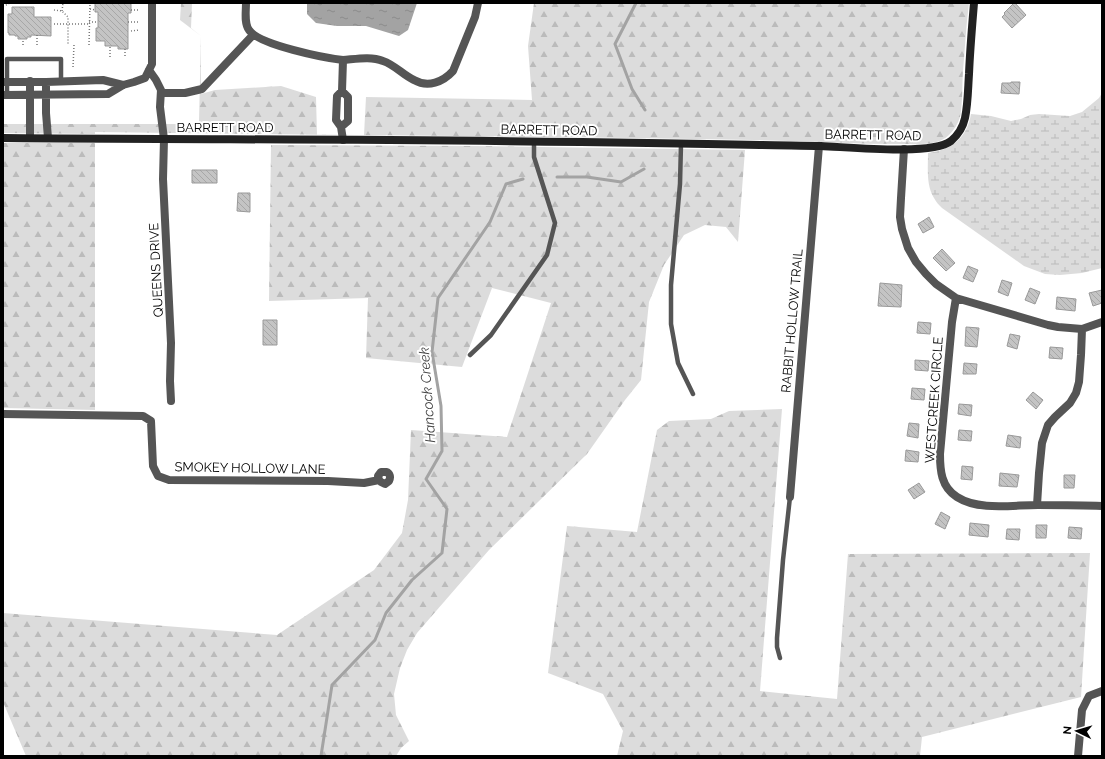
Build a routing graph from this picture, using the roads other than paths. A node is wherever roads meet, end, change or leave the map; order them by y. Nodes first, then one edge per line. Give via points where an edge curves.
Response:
1 (152, 3) edge
2 (246, 3) edge
3 (478, 3) edge
4 (974, 3) edge
5 (253, 35) junction
6 (343, 60) junction
7 (149, 70) junction
8 (88, 80) junction
9 (30, 81) junction
10 (61, 81) junction
11 (5, 82) edge
12 (46, 82) junction
13 (123, 84) junction
14 (342, 91) junction
15 (161, 93) junction
16 (5, 94) edge
17 (30, 94) junction
18 (46, 94) junction
19 (88, 94) junction
20 (341, 127) junction
21 (3, 138) edge
22 (30, 138) junction
23 (48, 138) junction
24 (164, 139) junction
25 (343, 140) junction
26 (534, 142) junction
27 (681, 144) junction
28 (819, 146) junction
29 (904, 149) junction
30 (956, 298) junction
31 (1102, 322) edge
32 (1082, 329) junction
33 (470, 355) dead end
34 (693, 394) dead end
35 (171, 401) dead end
36 (3, 414) edge
37 (379, 480) dead end
38 (790, 497) joint
39 (1037, 505) junction
40 (1102, 506) edge
41 (780, 658) dead end
42 (1102, 691) edge
43 (1078, 756) edge

1 - 7 street via 152,64
2 - 5 street via 246,20
3 - 6 street via 475,17 453,71 440,82 426,84 415,81 382,60
4 - 29 street, BARRETT ROAD via 967,102 961,130 944,145
5 - 6 street via 311,55
5 - 15 street via 202,89 184,93
6 - 14 street
7 - 13 street via 145,78
7 - 15 street
8 - 10 street
8 - 13 street
8 - 19 street
9 - 11 street
9 - 12 street
9 - 17 street
10 - 11 lane via 61,59 7,59
10 - 12 street
11 - 16 lane
12 - 18 street
13 - 19 street via 108,94
14 - 20 street via 337,96 336,120
14 - 20 street via 348,97 348,121
15 - 24 street, QUEENS DRIVE
16 - 17 street
17 - 18 street
17 - 22 street
18 - 19 street
18 - 23 street
20 - 25 street
21 - 22 street, BARRETT ROAD
22 - 23 street, BARRETT ROAD
23 - 24 street, BARRETT ROAD
24 - 25 street, BARRETT ROAD
24 - 35 street, QUEENS DRIVE via 163,179 171,343
25 - 26 street, BARRETT ROAD
26 - 27 street, BARRETT ROAD
26 - 33 lane via 534,157 555,223 547,255 491,334
27 - 28 street, BARRETT ROAD
27 - 34 lane via 671,284 671,324 678,363
28 - 29 street, BARRETT ROAD
28 - 38 street, RABBIT HOLLOW TRAIL
29 - 30 street via 900,217 908,248 926,274
30 - 32 street via 1048,325
30 - 39 street, WESTCREEK CIRCLE via 940,454 940,469 946,486 956,496 969,503 985,506
31 - 32 street
32 - 39 street via 1081,362 1076,393 1070,403 1048,425 1042,443
36 - 37 street, SMOKEY HOLLOW LANE via 142,416 151,421 153,466 158,476 169,480 364,483
38 - 41 lane via 777,638
39 - 40 street, WESTCREEK CIRCLE
42 - 43 street via 1089,696 1082,710

